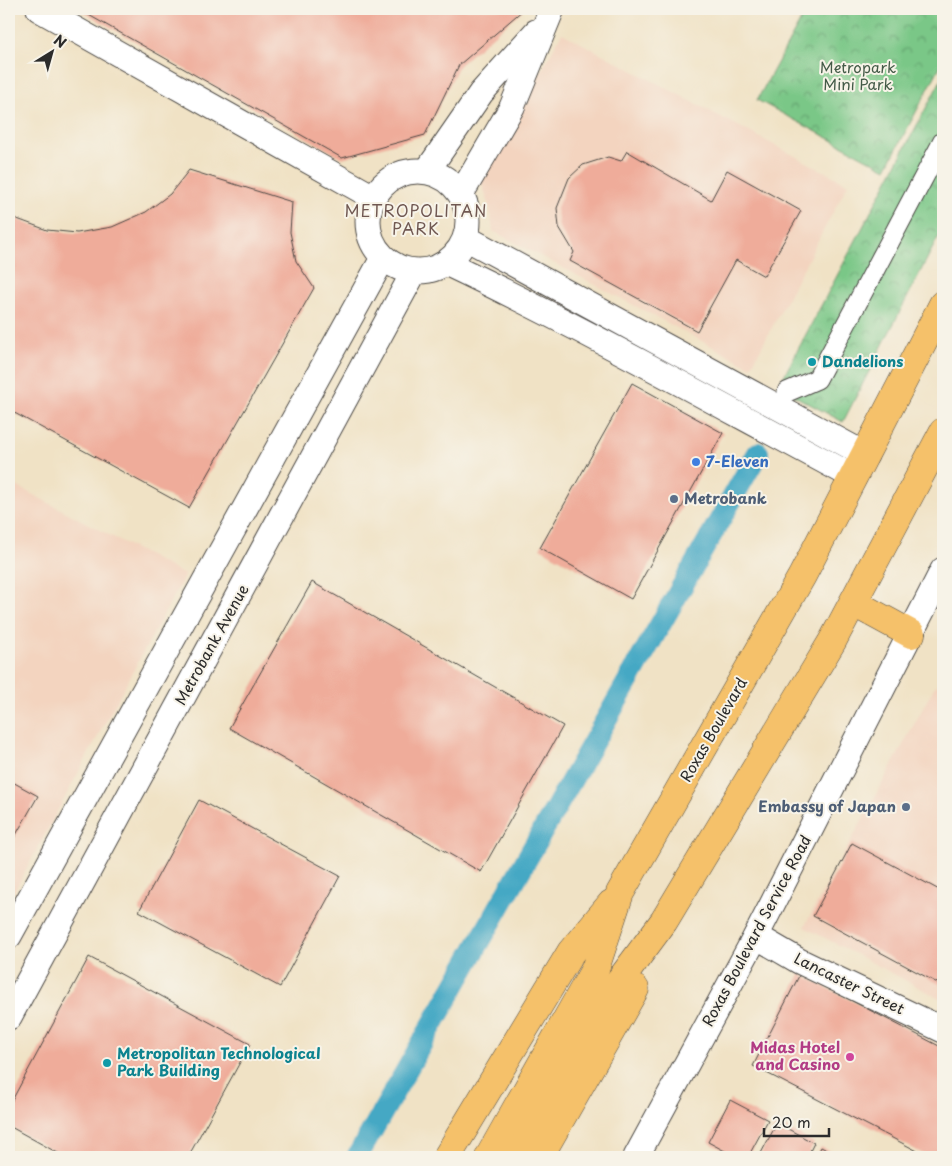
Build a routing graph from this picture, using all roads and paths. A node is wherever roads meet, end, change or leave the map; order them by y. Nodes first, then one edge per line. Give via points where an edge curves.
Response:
1 (39, 9) edge
2 (549, 15) edge
3 (943, 141) edge
4 (427, 171) junction
5 (461, 194) junction
6 (373, 197) junction
7 (466, 238) junction
8 (383, 258) junction
9 (446, 264) junction
10 (414, 272) junction
11 (943, 304) edge
12 (746, 390) junction
13 (787, 392) dead end
14 (734, 413) junction
15 (943, 432) edge
16 (860, 466) junction
17 (943, 570) edge
18 (854, 603) junction
19 (911, 634) junction
20 (620, 893) junction
21 (9, 936) edge
22 (756, 936) junction
23 (9, 1017) edge
24 (943, 1030) edge
25 (513, 1154) edge
26 (447, 1157) edge
27 (636, 1157) edge

1 - 6 street
2 - 4 street via 482,93
2 - 5 street via 512,107
3 - 13 street via 817,379
4 - 5 street via 452,183
4 - 6 street via 396,175
5 - 7 street via 469,223
6 - 8 street via 368,212 368,229 373,245
7 - 9 street via 458,253
7 - 12 street
8 - 10 street via 403,270
8 - 21 street
9 - 10 street
9 - 14 street via 688,385
10 - 23 street, Metrobank Avenue
11 - 16 highway, Roxas Boulevard
12 - 14 street
12 - 16 street
14 - 16 street
15 - 18 highway
16 - 20 highway, Roxas Boulevard via 802,576
17 - 19 street, Roxas Boulevard Service Road
18 - 19 highway
18 - 25 highway via 664,921 634,993
19 - 22 street, Roxas Boulevard Service Road
20 - 25 highway, Roxas Boulevard via 595,969
20 - 26 highway via 571,952
22 - 24 street, Lancaster Street via 799,961
22 - 27 street, Roxas Boulevard Service Road

